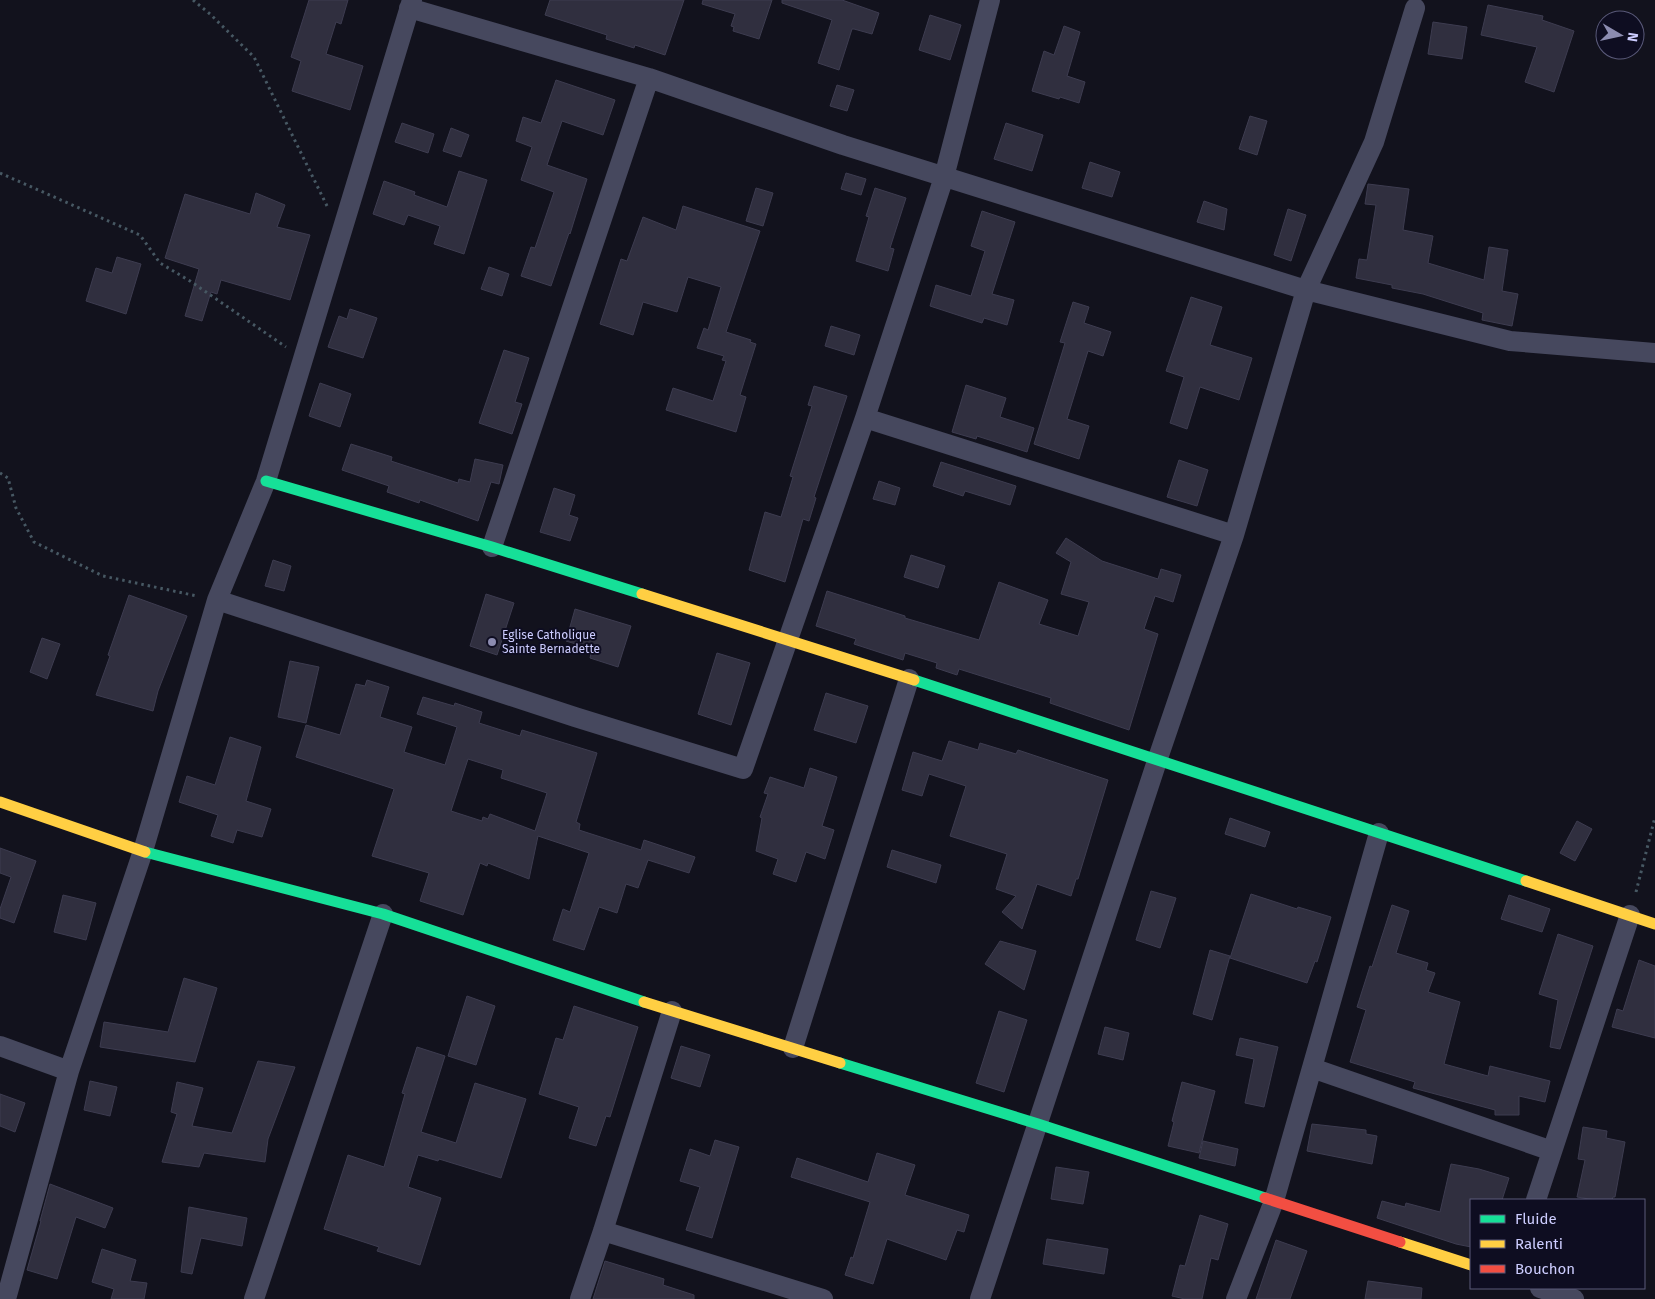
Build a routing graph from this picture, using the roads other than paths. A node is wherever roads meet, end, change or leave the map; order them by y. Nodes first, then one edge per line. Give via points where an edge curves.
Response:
1 (990, 0) edge
2 (411, 4) edge
3 (1415, 8) dead end
4 (649, 78) junction
5 (944, 177) junction
6 (1306, 290) junction
7 (1655, 353) edge
8 (865, 418) junction
9 (266, 480) junction
10 (1234, 535) junction
11 (492, 547) junction
12 (217, 600) junction
13 (789, 639) junction
14 (909, 679) junction
15 (1157, 761) junction
16 (0, 802) edge
17 (1379, 833) junction
18 (143, 851) junction
19 (383, 914) junction
20 (1630, 915) junction
21 (1655, 924) edge
22 (672, 1011) junction
23 (0, 1046) edge
24 (793, 1048) junction
25 (1312, 1068) junction
26 (69, 1070) junction
27 (1038, 1124) junction
28 (1552, 1151) junction
29 (1536, 1199) edge
30 (1274, 1201) junction
31 (603, 1231) junction
32 (1470, 1265) edge
33 (1543, 1289) edge
34 (6, 1299) edge
35 (254, 1299) edge
36 (580, 1299) edge
37 (823, 1299) edge
38 (980, 1299) edge
39 (1236, 1299) edge
40 (1574, 1299) edge

1 - 5 street
2 - 4 street
2 - 9 street
3 - 6 street via 1374,142
4 - 5 street
4 - 11 street
5 - 6 street
5 - 8 street
6 - 7 street via 1510,341
6 - 10 street
8 - 10 street
8 - 13 street
9 - 11 street
9 - 12 street
10 - 15 street
11 - 13 street
12 - 13 street via 743,769
12 - 18 street
13 - 14 street
14 - 15 street
14 - 24 street
15 - 17 street
15 - 27 street
16 - 18 street
17 - 20 street
17 - 25 street
18 - 19 street
18 - 26 street
19 - 22 street
19 - 35 street
20 - 21 street
20 - 28 street
22 - 24 street
22 - 31 street
23 - 26 street
24 - 27 street
25 - 28 street
25 - 30 street
26 - 34 street
27 - 30 street
27 - 38 street
28 - 29 street
30 - 32 street
30 - 39 street
31 - 36 street
31 - 37 street
33 - 40 street

